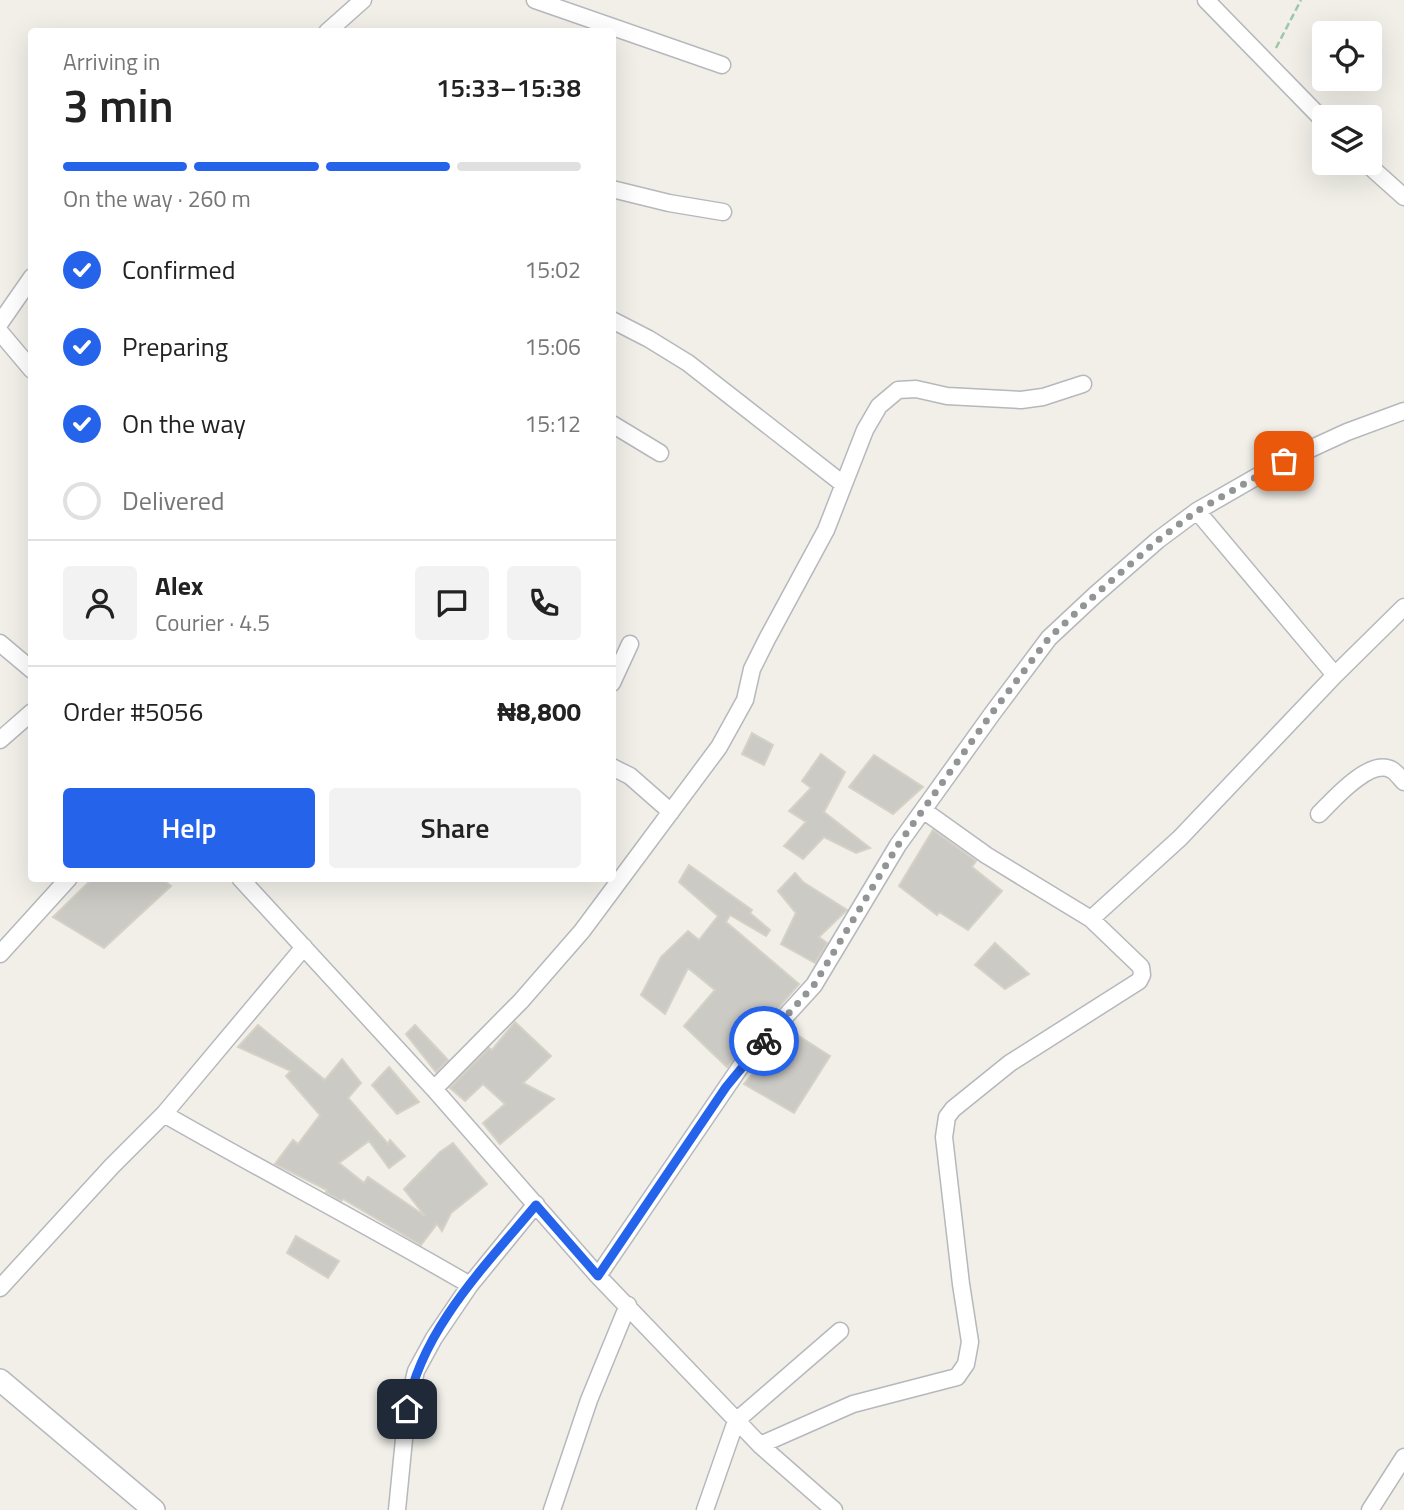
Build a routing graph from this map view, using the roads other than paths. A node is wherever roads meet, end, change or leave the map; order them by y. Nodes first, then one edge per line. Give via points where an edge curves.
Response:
1 (363, 0) edge
2 (536, 0) edge
3 (1206, 0) edge
4 (332, 28) edge
5 (722, 65) dead end
6 (1312, 109) edge
7 (1382, 175) edge
8 (616, 190) edge
9 (1402, 190) edge
10 (723, 212) dead end
11 (28, 283) edge
12 (616, 322) edge
13 (0, 323) edge
14 (0, 332) edge
15 (28, 365) edge
16 (1083, 384) dead end
17 (1404, 411) edge
18 (616, 426) edge
19 (660, 453) dead end
20 (843, 484) junction
21 (1197, 511) junction
22 (1404, 607) edge
23 (0, 643) edge
24 (630, 643) dead end
25 (28, 667) edge
26 (616, 674) edge
27 (1335, 675) junction
28 (28, 716) edge
29 (0, 740) edge
30 (616, 769) edge
31 (1404, 782) edge
32 (923, 810) junction
33 (671, 812) junction
34 (1319, 814) dead end
35 (65, 882) edge
36 (244, 882) edge
37 (1091, 919) junction
38 (304, 947) junction
39 (0, 954) edge
40 (434, 1089) junction
41 (164, 1114) junction
42 (536, 1205) junction
43 (598, 1276) junction
44 (470, 1286) junction
45 (0, 1289) edge
46 (628, 1306) junction
47 (840, 1331) dead end
48 (0, 1380) edge
49 (736, 1421) junction
50 (760, 1445) junction
51 (1404, 1457) edge
52 (154, 1510) edge
53 (397, 1510) edge
54 (552, 1510) edge
55 (705, 1510) edge
56 (834, 1510) edge
57 (1370, 1510) edge

1 - 4 street
2 - 5 street
3 - 6 street
7 - 9 street
8 - 10 street
11 - 13 street
12 - 20 street via 688,363
14 - 15 street
16 - 20 street via 1021,400 898,390 879,407 865,430
17 - 21 street via 1284,461
18 - 19 street
20 - 33 street via 826,530 752,669 744,700 719,747
21 - 27 street
21 - 32 street via 1049,638
22 - 27 street
23 - 25 street
24 - 26 street
27 - 37 street via 1180,838
28 - 29 street
30 - 33 street
31 - 34 street via 1392,770 1380,767 1362,775
32 - 37 street
32 - 43 street via 881,870 814,985 743,1063
33 - 40 street via 582,931
35 - 39 street
36 - 38 street
37 - 50 street via 1141,967 1140,978 1010,1063 947,1117 944,1137 970,1342 962,1373 853,1404
38 - 40 street
38 - 41 street
40 - 42 street
41 - 44 street
41 - 45 street
42 - 43 street
42 - 44 street
43 - 46 street
44 - 53 street via 434,1338 411,1383
46 - 49 street
46 - 54 street via 589,1400
47 - 49 street
48 - 52 street
49 - 50 street
49 - 55 street
50 - 56 street
51 - 57 street

